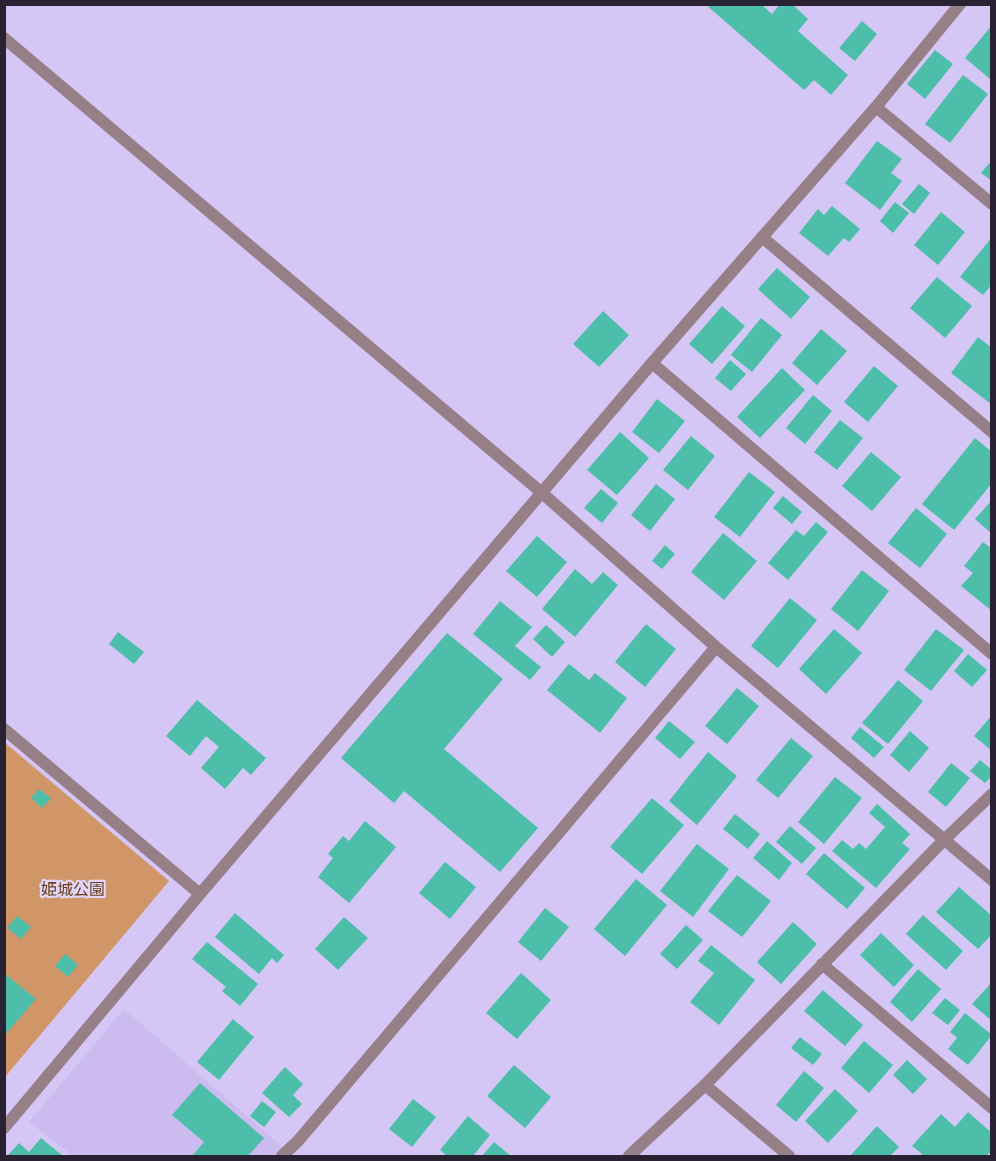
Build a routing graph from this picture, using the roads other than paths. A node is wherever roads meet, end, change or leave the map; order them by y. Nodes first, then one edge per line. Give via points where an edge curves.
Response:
1 (960, 4) edge
2 (4, 38) edge
3 (876, 107) junction
4 (992, 204) edge
5 (762, 237) junction
6 (652, 363) junction
7 (992, 432) edge
8 (541, 492) junction
9 (716, 647) junction
10 (992, 654) edge
11 (4, 729) edge
12 (992, 794) edge
13 (944, 840) junction
14 (992, 880) edge
15 (200, 894) junction
16 (822, 964) junction
17 (705, 1084) junction
18 (992, 1108) edge
19 (4, 1128) edge
20 (282, 1156) edge
21 (629, 1156) edge
22 (789, 1156) edge

1 - 3 street
2 - 8 street
3 - 4 street
3 - 5 street
5 - 6 street
5 - 7 street
6 - 8 street
6 - 10 street
8 - 9 street
8 - 15 street
9 - 13 street
9 - 20 street
11 - 15 street
12 - 13 street
13 - 14 street
13 - 16 street
15 - 19 street
16 - 17 street
16 - 18 street
17 - 21 street
17 - 22 street

